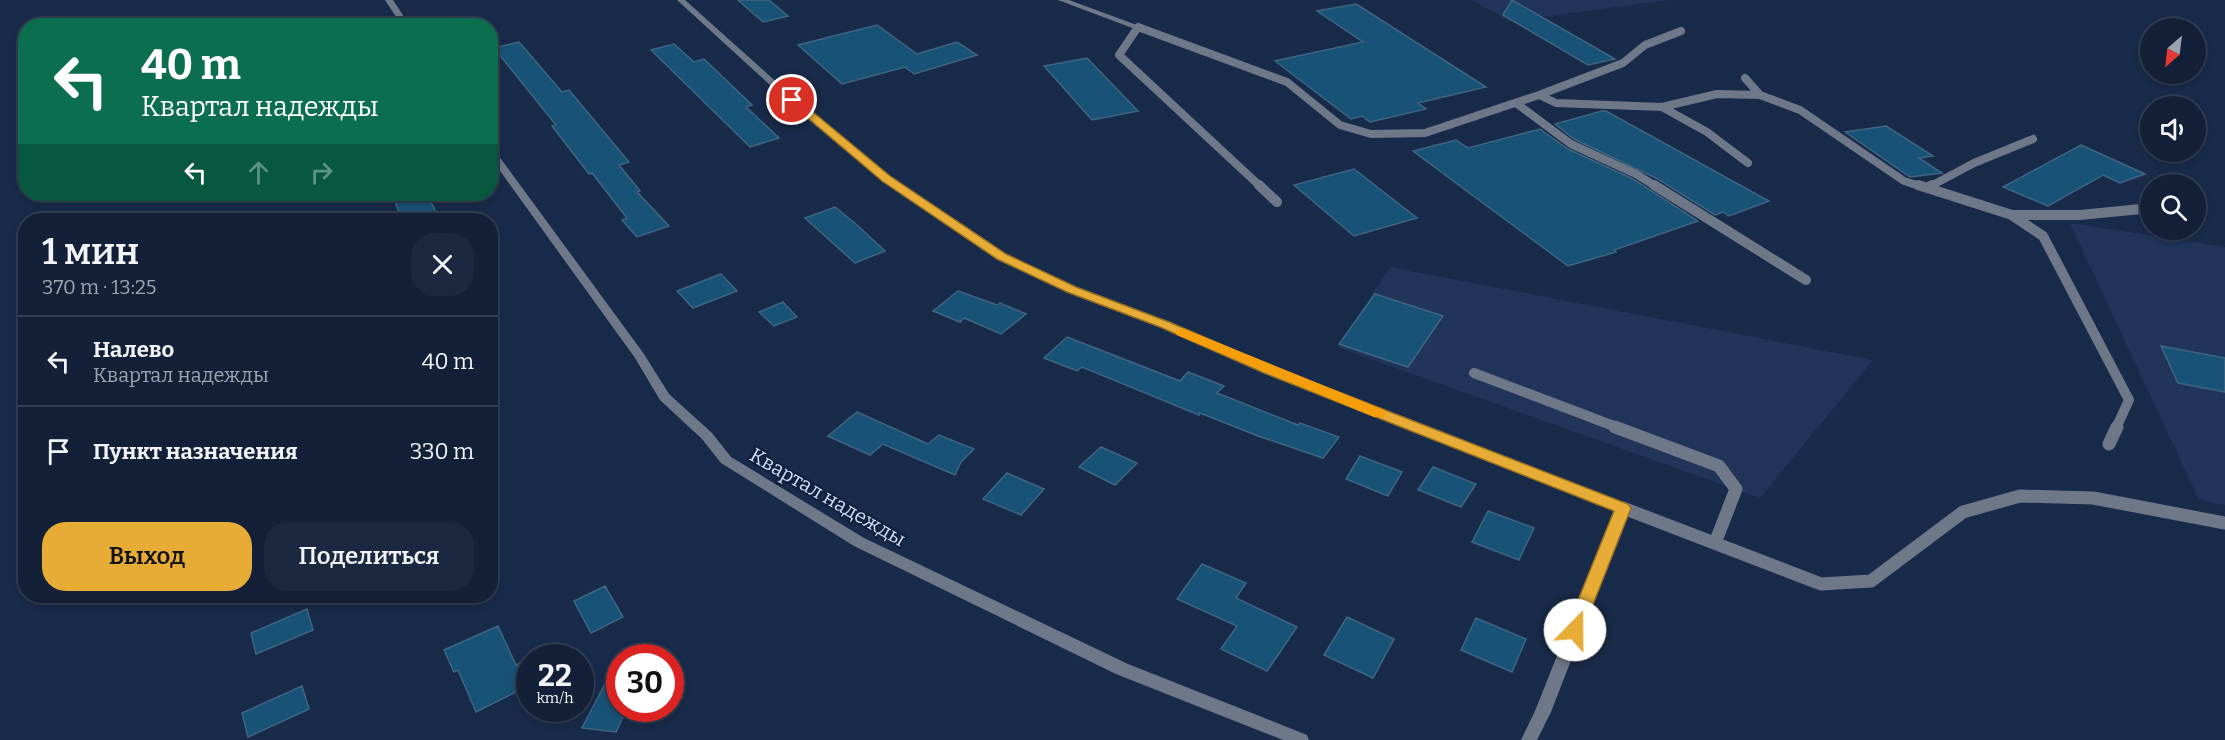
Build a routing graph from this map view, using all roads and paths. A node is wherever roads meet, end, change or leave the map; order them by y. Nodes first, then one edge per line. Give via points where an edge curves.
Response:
1 (389, 0) edge
2 (681, 0) edge
3 (1062, 0) edge
4 (401, 18) edge
5 (1138, 27) junction
6 (1681, 30) dead end
7 (1745, 78) dead end
8 (1539, 95) junction
9 (1760, 95) junction
10 (1515, 103) junction
11 (1662, 107) junction
12 (2032, 140) dead end
13 (498, 161) edge
14 (1748, 163) dead end
15 (1925, 188) junction
16 (1277, 202) dead end
17 (2140, 209) edge
18 (2012, 215) junction
19 (1806, 280) dead end
20 (1474, 373) dead end
21 (2109, 444) dead end
22 (1623, 508) junction
23 (2225, 524) edge
24 (1715, 543) junction
25 (1301, 740) edge
26 (1529, 740) edge

1 - 4 street
2 - 22 street via 886,179 1002,256 1072,290 1269,370
3 - 5 street
5 - 10 lane via 1287,82 1340,125 1371,134 1425,133
5 - 16 lane via 1119,55
6 - 8 lane via 1645,45 1623,63
7 - 9 lane
8 - 10 lane
8 - 11 lane via 1556,103
9 - 11 lane via 1717,94
9 - 15 lane via 1800,110 1904,181
10 - 19 lane via 1571,144 1635,174
11 - 14 lane via 1690,118
12 - 15 lane
13 - 25 street, Квартал надежды via 640,357 664,397 707,435 726,460 859,542 1122,669
15 - 18 lane
17 - 18 lane via 2080,215
18 - 21 lane via 2043,236 2129,400
20 - 24 lane via 1719,466 1736,489
22 - 24 lane
22 - 26 street
23 - 24 lane via 2093,498 2020,496 1963,512 1871,581 1821,584

